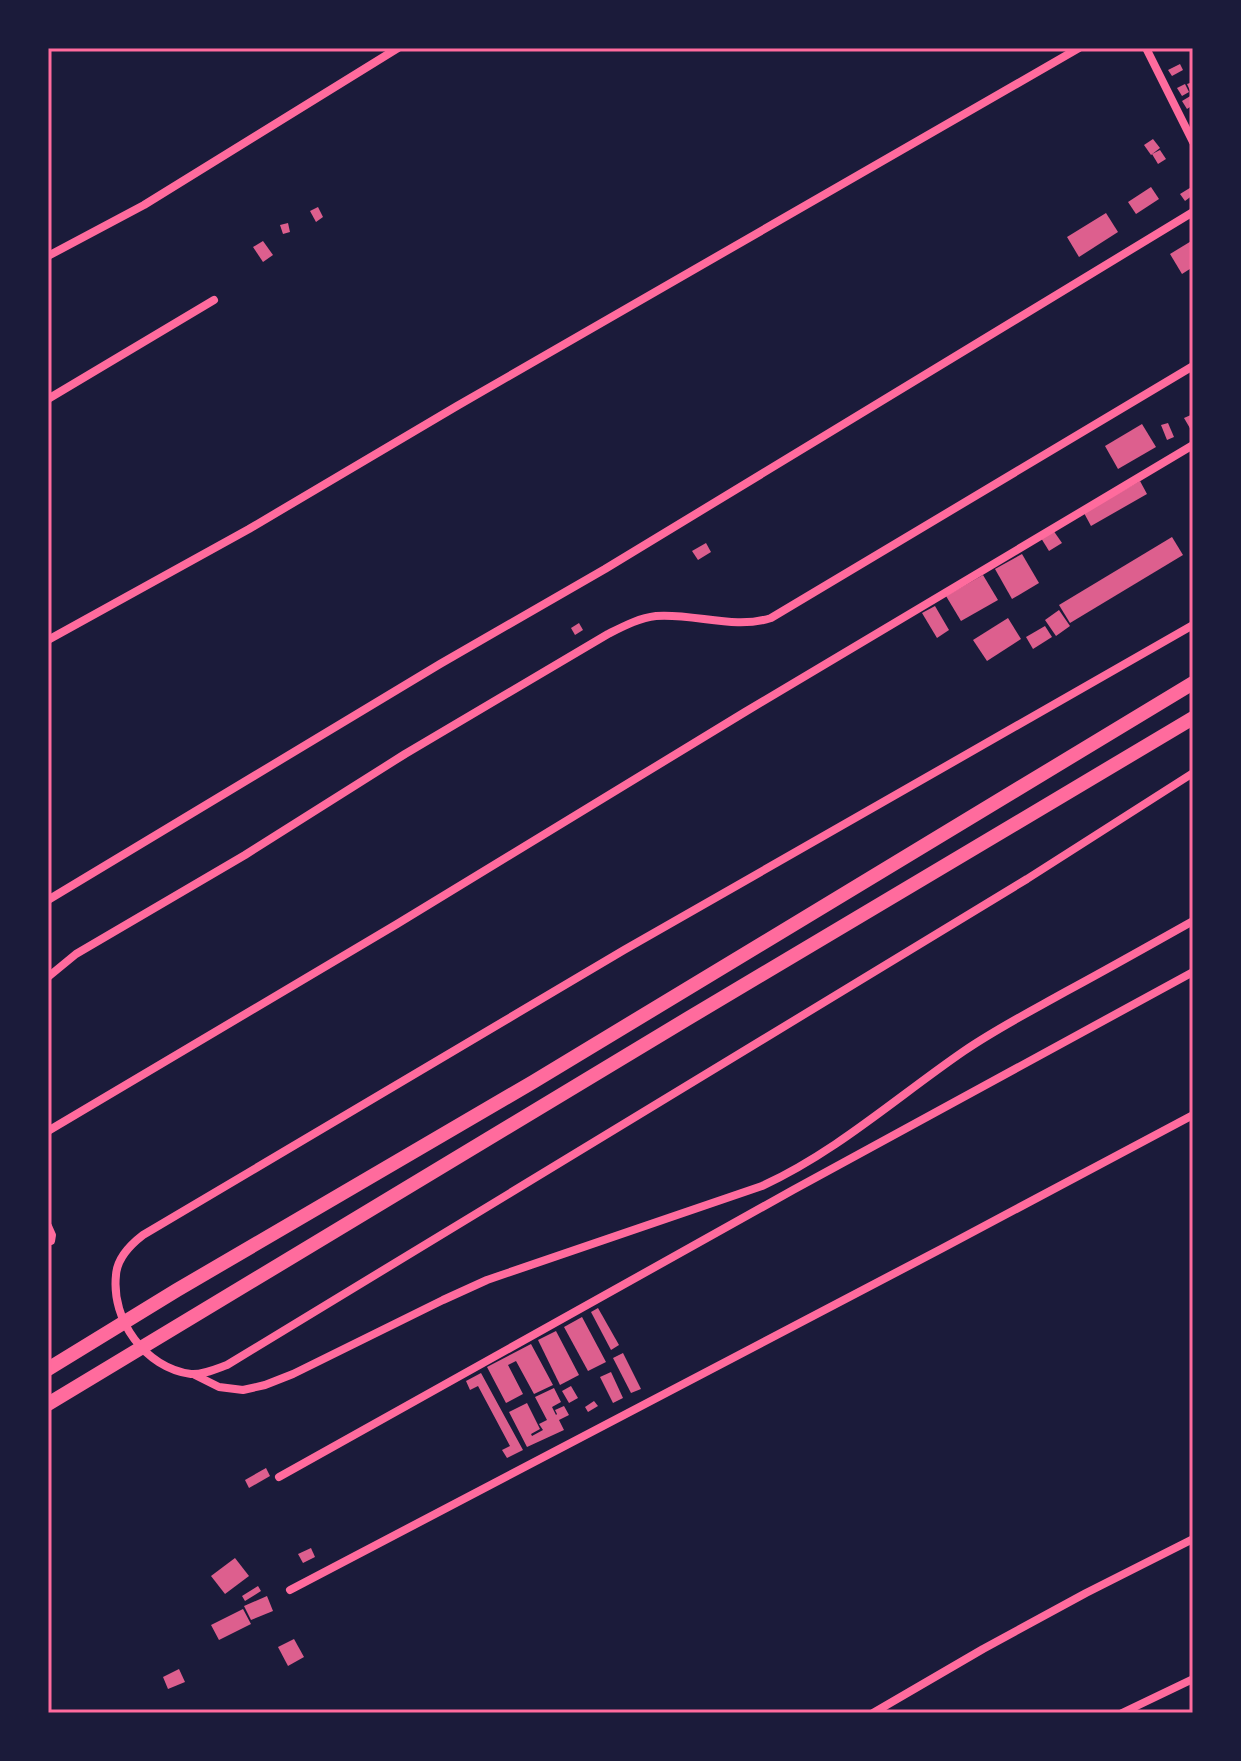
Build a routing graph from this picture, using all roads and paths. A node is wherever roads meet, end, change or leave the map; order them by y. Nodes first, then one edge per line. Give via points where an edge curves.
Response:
1 (398, 48) edge
2 (1079, 48) edge
3 (1146, 48) edge
4 (1193, 142) edge
5 (1193, 212) edge
6 (48, 256) edge
7 (214, 300) dead end
8 (1193, 366) edge
9 (48, 399) edge
10 (1193, 445) edge
11 (1193, 625) edge
12 (48, 640) edge
13 (1193, 683) edge
14 (1193, 718) edge
15 (1193, 773) edge
16 (48, 900) edge
17 (1193, 921) edge
18 (1193, 972) edge
19 (48, 977) edge
20 (1193, 1115) edge
21 (48, 1131) edge
22 (48, 1226) edge
23 (48, 1242) edge
24 (48, 1369) edge
25 (194, 1374) junction
26 (48, 1404) edge
27 (279, 1477) dead end
28 (1193, 1539) edge
29 (290, 1590) dead end
30 (1193, 1679) edge
31 (873, 1713) edge
32 (1122, 1713) edge

1 - 6 street via 144,205
2 - 12 street
3 - 4 street
5 - 16 street
7 - 9 street
8 - 19 street via 771,618 745,623 656,616 608,634 90,945
10 - 21 street
11 - 25 street via 624,950 143,1235 122,1257 116,1273 117,1306 148,1354
13 - 24 highway
14 - 26 highway
15 - 25 street via 244,1356
17 - 25 street via 967,1049 850,1135 762,1186 487,1280 265,1385 243,1390 219,1387
18 - 27 street
20 - 29 street
22 - 23 street
28 - 31 street
30 - 32 street

